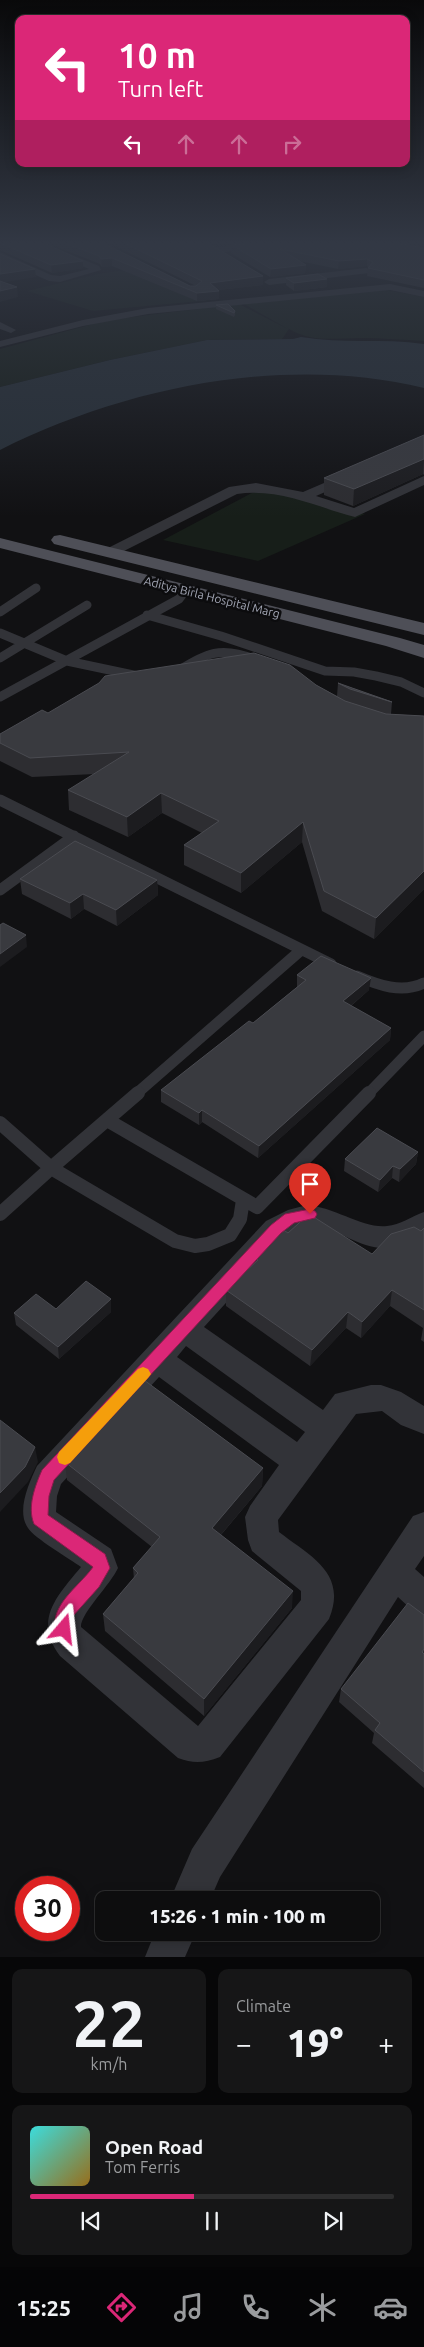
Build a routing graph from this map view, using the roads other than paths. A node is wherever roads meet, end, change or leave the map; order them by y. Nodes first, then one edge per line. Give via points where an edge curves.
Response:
1 (39, 334) edge
2 (0, 344) edge
3 (368, 468) edge
4 (424, 480) edge
5 (304, 496) junction
6 (0, 527) edge
7 (0, 543) edge
8 (111, 552) junction
9 (36, 588) dead end
10 (185, 591) junction
11 (87, 605) dead end
12 (0, 612) edge
13 (147, 616) junction
14 (424, 629) edge
15 (0, 633) edge
16 (26, 643) junction
17 (424, 652) edge
18 (0, 658) edge
19 (67, 661) junction
20 (264, 664) edge
21 (169, 675) edge
22 (145, 676) edge
23 (424, 693) edge
24 (0, 697) edge
25 (0, 800) edge
26 (74, 836) junction
27 (0, 890) edge
28 (300, 951) junction
29 (424, 982) edge
30 (424, 1036) edge
31 (106, 1120) junction
32 (0, 1123) edge
33 (51, 1168) junction
34 (243, 1200) junction
35 (0, 1214) edge
36 (424, 1223) edge
37 (184, 1329) junction
38 (157, 1359) junction
39 (424, 1420) edge
40 (326, 1430) junction
41 (300, 1462) junction
42 (424, 1527) edge
43 (394, 1574) junction
44 (424, 1598) edge
45 (194, 1891) edge
46 (172, 1941) edge
47 (166, 1957) edge

1 - 2 street
3 - 5 street
4 - 5 street via 355,513
5 - 8 street via 256,487 242,488
6 - 8 main road, Aditya Birla Hospital Marg
7 - 10 main road, Aditya Birla Hospital Marg
8 - 14 main road, Aditya Birla Hospital Marg
9 - 12 lane
10 - 13 lane via 179,599
10 - 17 main road, Aditya Birla Hospital Marg
11 - 16 lane
13 - 19 lane
13 - 23 lane via 221,636 325,671 376,676 401,682
15 - 16 lane
16 - 18 lane
16 - 19 lane
19 - 22 lane
19 - 24 lane
20 - 21 lane via 248,656 224,652 200,657
25 - 26 lane
26 - 27 lane
26 - 28 lane
28 - 29 lane via 378,985 416,988
28 - 31 lane
30 - 34 lane via 257,1207
31 - 33 lane
31 - 34 lane
32 - 33 lane
33 - 34 lane via 175,1241 195,1246 230,1235 240,1220
33 - 35 lane
36 - 37 street via 388,1237 373,1236 310,1214 290,1218 276,1229
37 - 38 street
37 - 40 street
38 - 41 street
38 - 41 street via 48,1476 40,1496 40,1518 99,1560 101,1568 93,1581 65,1612 64,1629 72,1644 191,1745 207,1744 316,1607 319,1595 314,1581 264,1540 261,1517
39 - 40 street via 411,1417 386,1399 366,1398 346,1403
40 - 41 street
42 - 43 street
43 - 44 street
43 - 45 street via 206,1863
46 - 47 street

